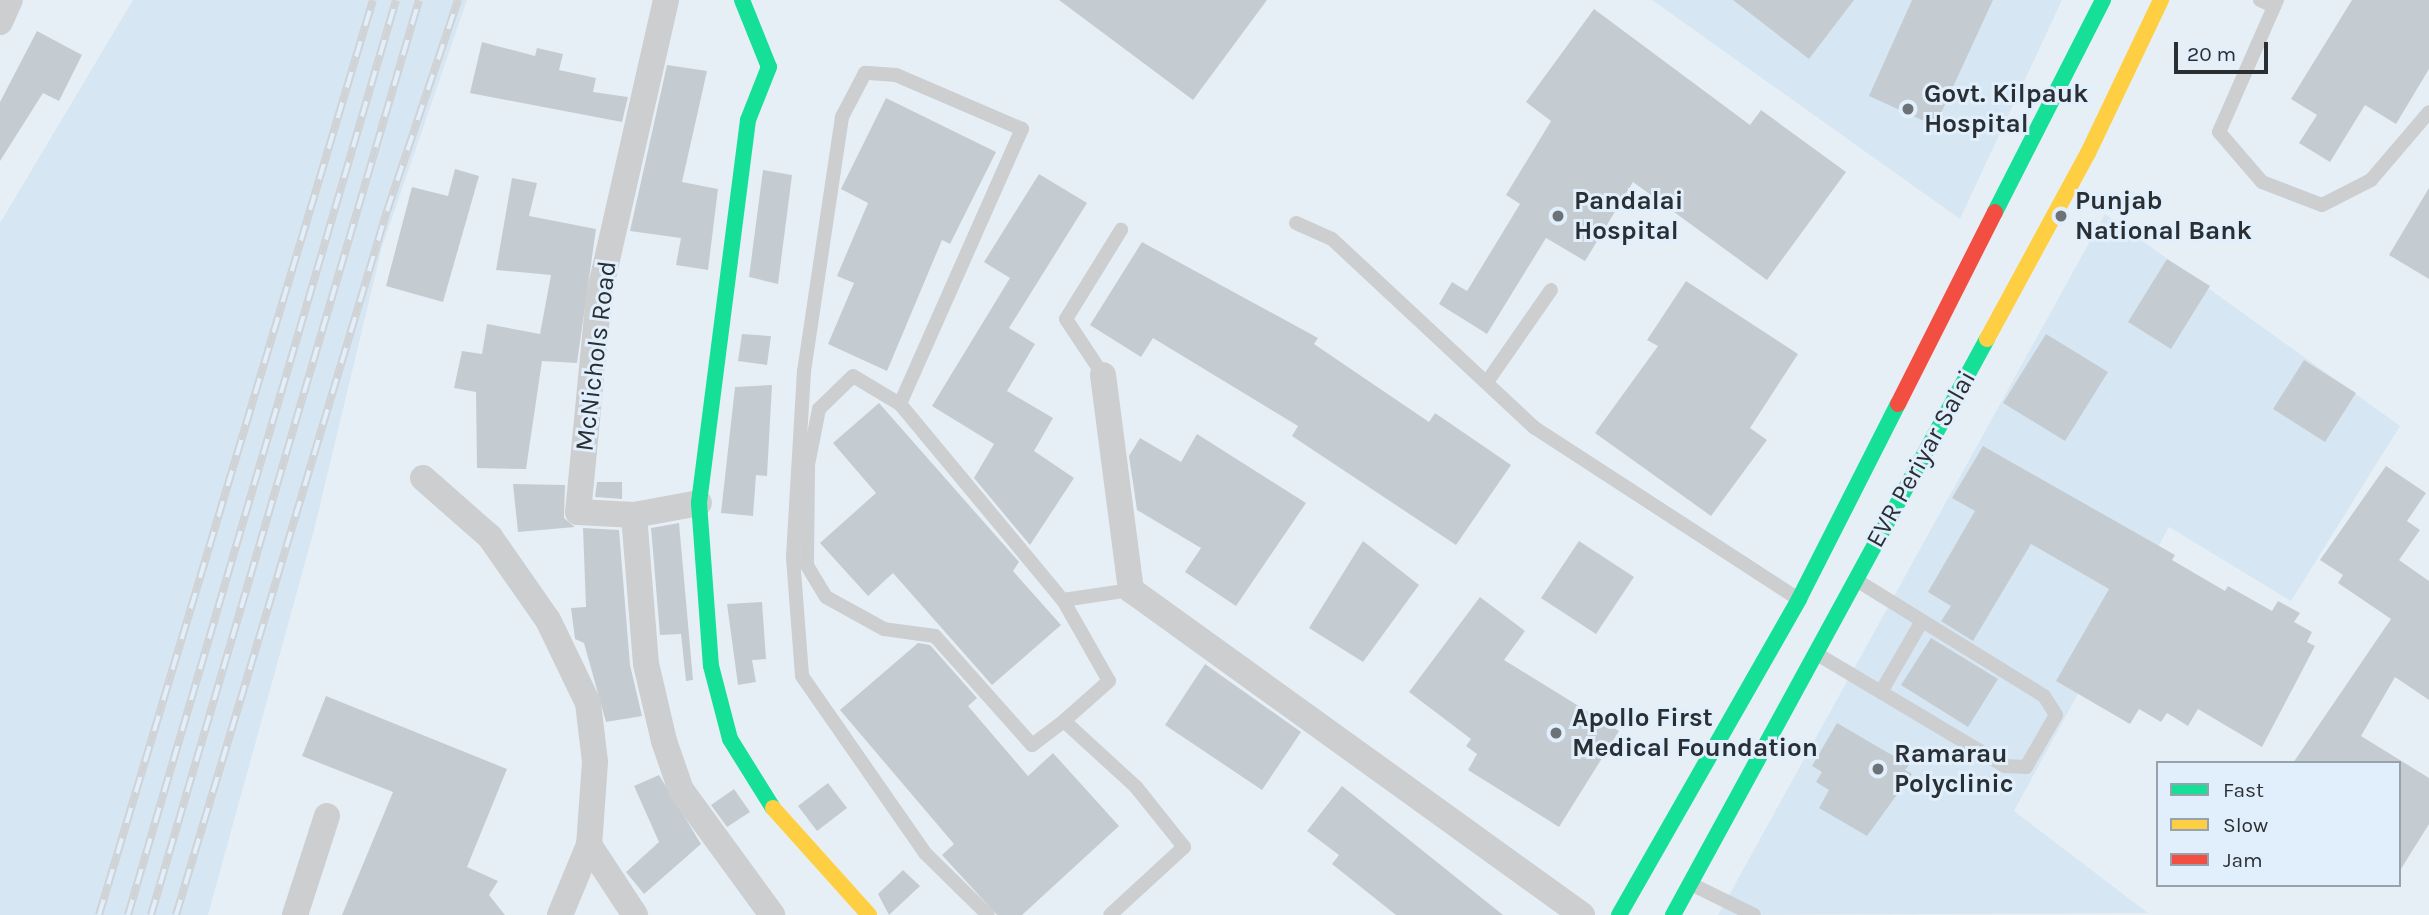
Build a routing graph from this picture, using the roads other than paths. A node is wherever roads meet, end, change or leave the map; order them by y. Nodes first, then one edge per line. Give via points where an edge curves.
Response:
1 (10, 0) edge
2 (666, 0) edge
3 (742, 0) edge
4 (2161, 0) edge
5 (2098, 2) edge
6 (2270, 2) edge
7 (0, 22) edge
8 (2429, 112) edge
9 (1296, 223) dead end
10 (1121, 230) dead end
11 (1551, 290) dead end
12 (1103, 375) joint
13 (1487, 382) junction
14 (900, 404) junction
15 (423, 478) dead end
16 (699, 503) junction
17 (634, 515) junction
18 (1855, 580) junction
19 (1131, 590) junction
20 (1798, 599) junction
21 (1063, 600) junction
22 (1922, 621) junction
23 (1815, 653) junction
24 (1881, 692) junction
25 (1064, 721) junction
26 (327, 816) dead end
27 (589, 845) junction
28 (1690, 883) junction
29 (1675, 911) edge
30 (295, 915) edge
31 (560, 915) edge
32 (635, 915) edge
33 (772, 915) edge
34 (869, 915) edge
35 (988, 915) edge
36 (1110, 915) edge
37 (1582, 915) edge
38 (1619, 915) edge
39 (1693, 915) edge
40 (1754, 915) edge

1 - 7 street
2 - 17 street, McNichols Road via 599,295 578,512
3 - 16 main road via 769,68 748,120
4 - 18 main road, EVR Periyar Salai
5 - 20 main road, EVR Periyar Salai via 1964,290
6 - 8 lane via 2219,132 2262,182 2322,205 2371,180
9 - 13 lane via 1332,239
10 - 12 lane via 1066,319
11 - 13 lane
12 - 19 street
13 - 20 lane via 1535,428
14 - 21 lane
14 - 25 lane via 853,376 819,410 808,465 807,565 827,597 884,629 935,636 1032,745
14 - 35 lane via 1022,128 896,75 865,73 842,117 804,372 793,558 802,676 925,853
15 - 27 street via 490,537 548,620 588,703 595,762
16 - 17 street, McNichols Road
16 - 34 main road via 711,666 730,738 795,838
17 - 33 street via 646,664 664,741 681,790
18 - 22 lane
18 - 23 main road, EVR Periyar Salai
19 - 21 lane
19 - 37 street
20 - 38 main road, EVR Periyar Salai
21 - 25 lane via 1109,681
22 - 24 lane
22 - 24 lane via 2052,704 2056,715 2026,767 2005,766
23 - 24 lane
23 - 28 main road, EVR Periyar Salai
25 - 36 lane via 1136,787 1184,847
26 - 30 street
27 - 31 street
27 - 32 street
28 - 29 main road, EVR Periyar Salai
28 - 40 lane
29 - 39 lane

